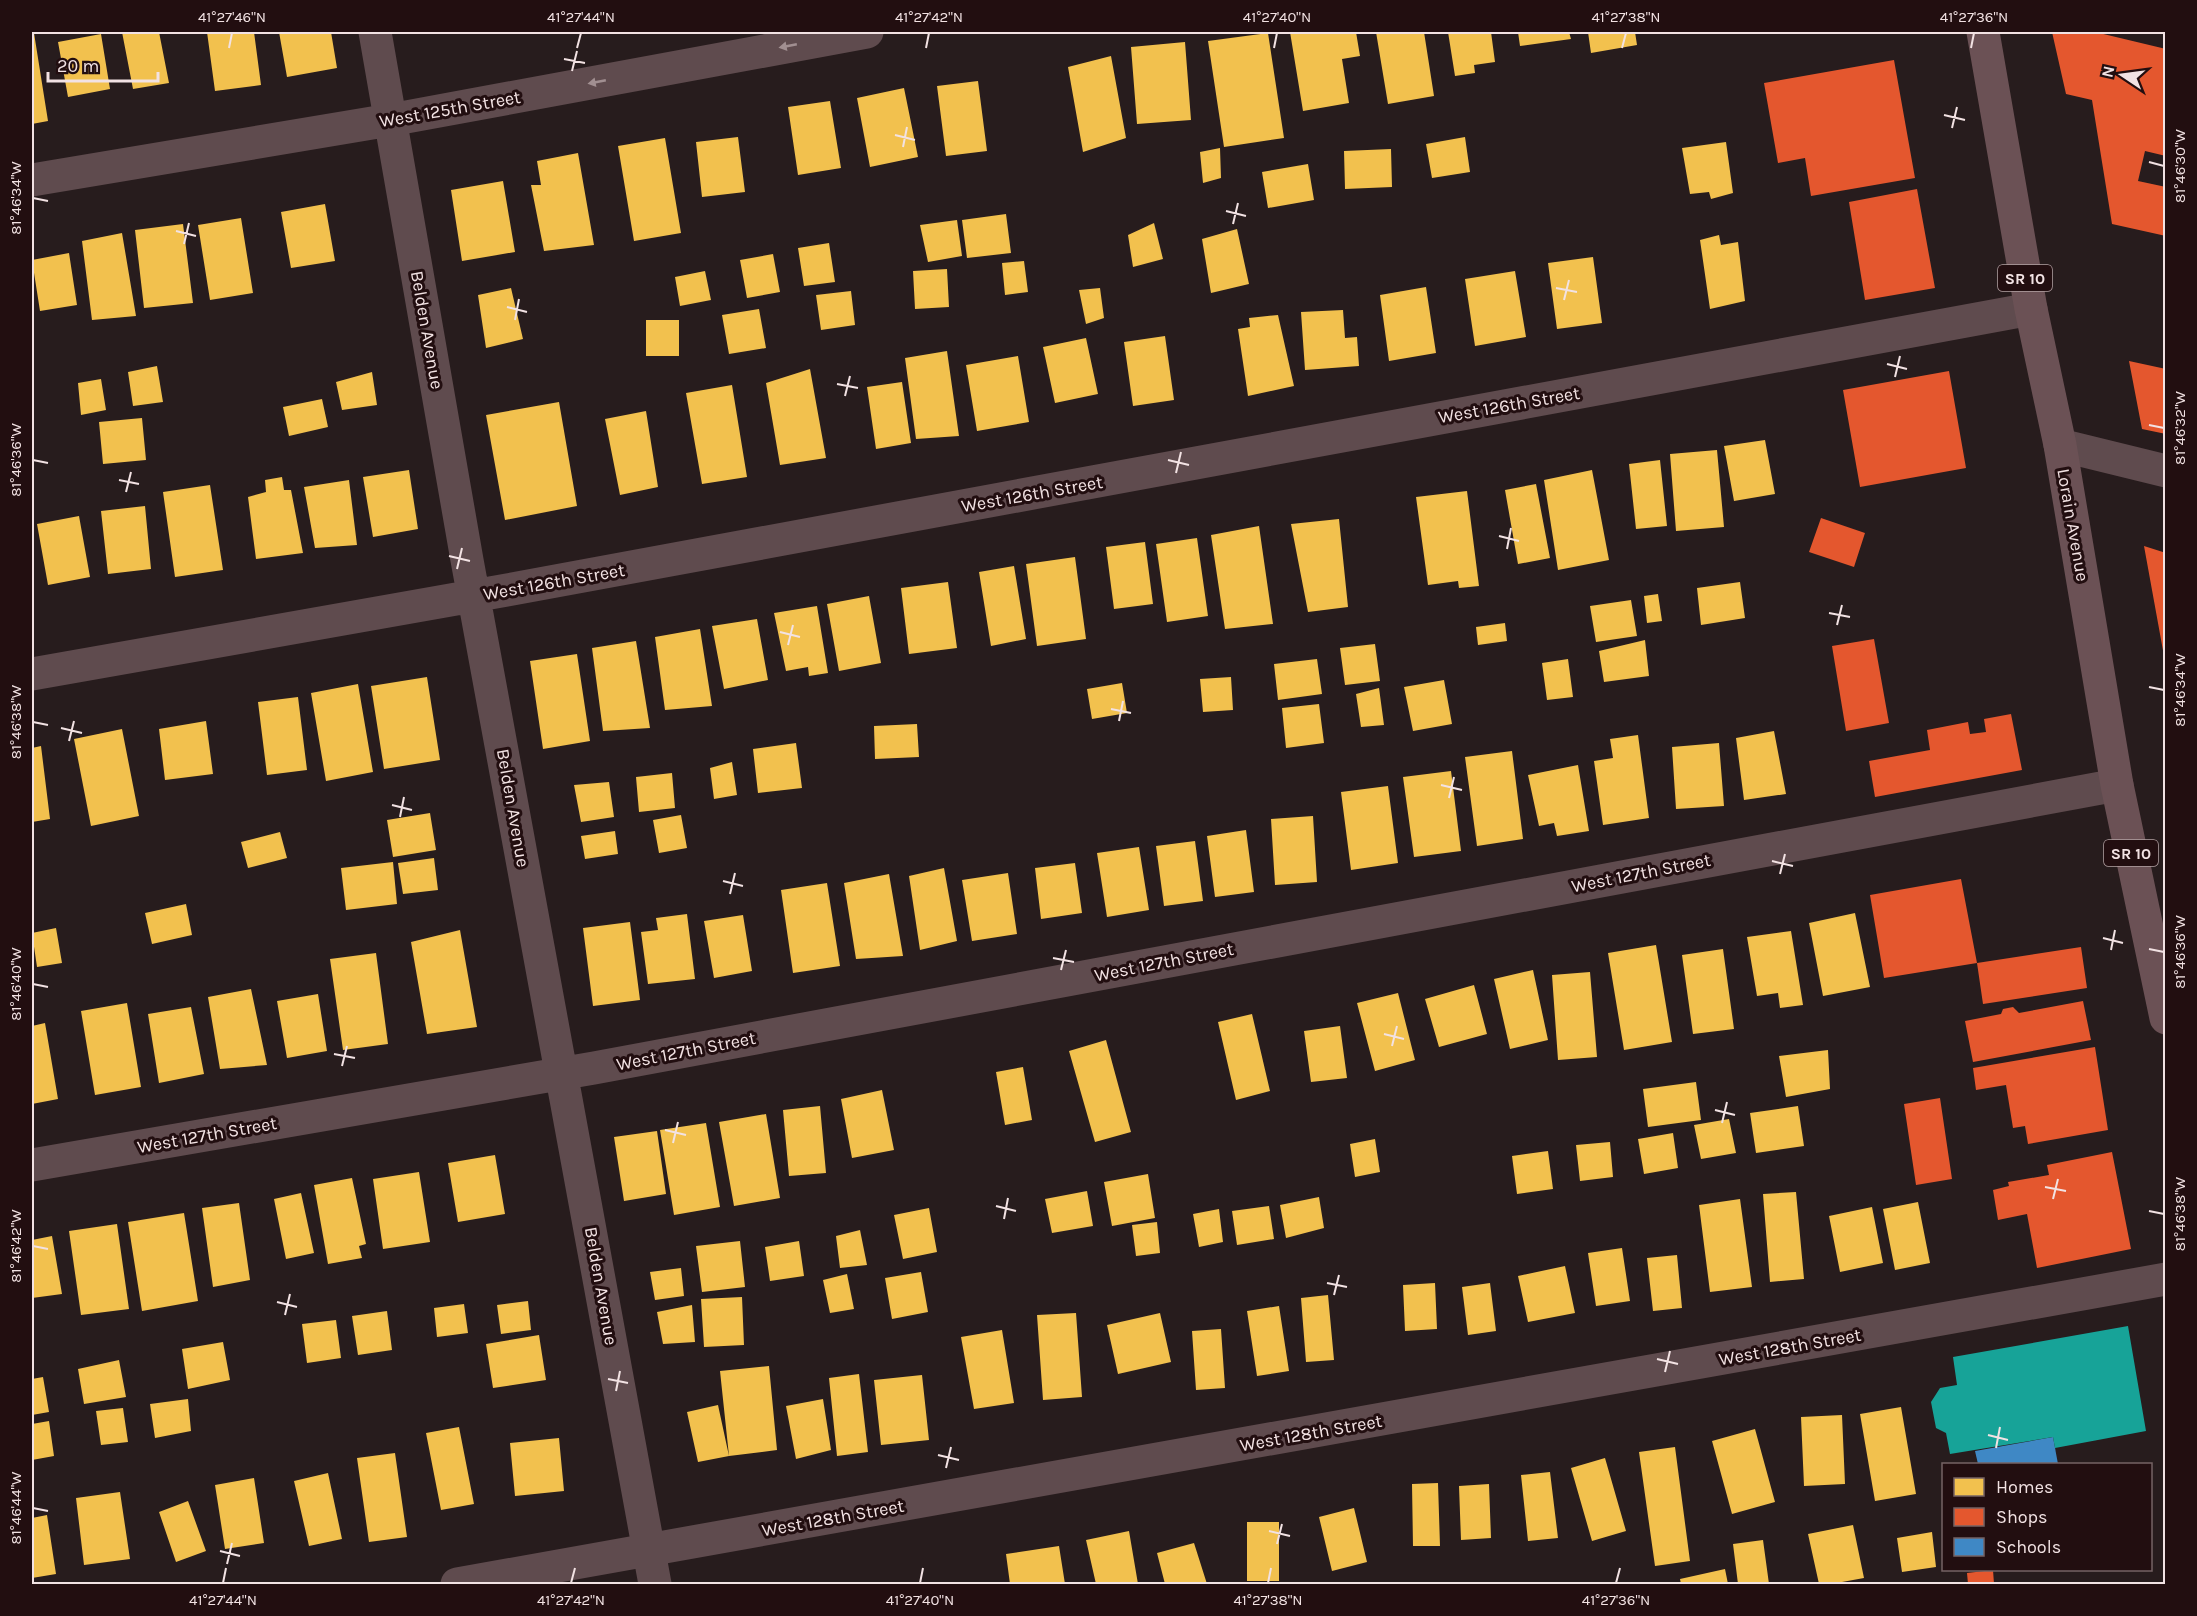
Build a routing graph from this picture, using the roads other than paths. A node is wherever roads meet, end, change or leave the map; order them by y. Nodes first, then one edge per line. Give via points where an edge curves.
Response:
1 (375, 32) edge
2 (867, 32) edge
3 (1983, 32) edge
4 (390, 120) junction
5 (32, 180) edge
6 (2031, 309) junction
7 (2060, 445) junction
8 (2166, 471) edge
9 (474, 596) junction
10 (32, 674) edge
11 (2117, 785) junction
12 (2155, 923) edge
13 (2166, 1018) edge
14 (562, 1074) junction
15 (32, 1165) edge
16 (2166, 1279) edge
17 (649, 1551) junction
18 (457, 1584) edge
19 (655, 1584) edge

1 - 4 street, Belden Avenue
2 -> 4 street, West 125th Street
3 - 6 main road, Lorain Avenue / SR 10
4 - 5 street, West 125th Street
4 - 9 street, Belden Avenue
6 - 7 main road, Lorain Avenue / SR 10
6 - 9 street, West 126th Street
7 - 8 street
7 - 11 main road, Lorain Avenue / SR 10
9 - 10 street, West 126th Street
9 - 14 street, Belden Avenue
11 - 12 main road, Lorain Avenue / SR 10
11 - 14 street, West 127th Street
12 - 13 main road, Lorain Avenue / SR 10
14 - 15 street, West 127th Street
14 - 17 street, Belden Avenue
16 - 17 street, West 128th Street
17 - 18 street, West 128th Street
17 - 19 street, Belden Avenue

